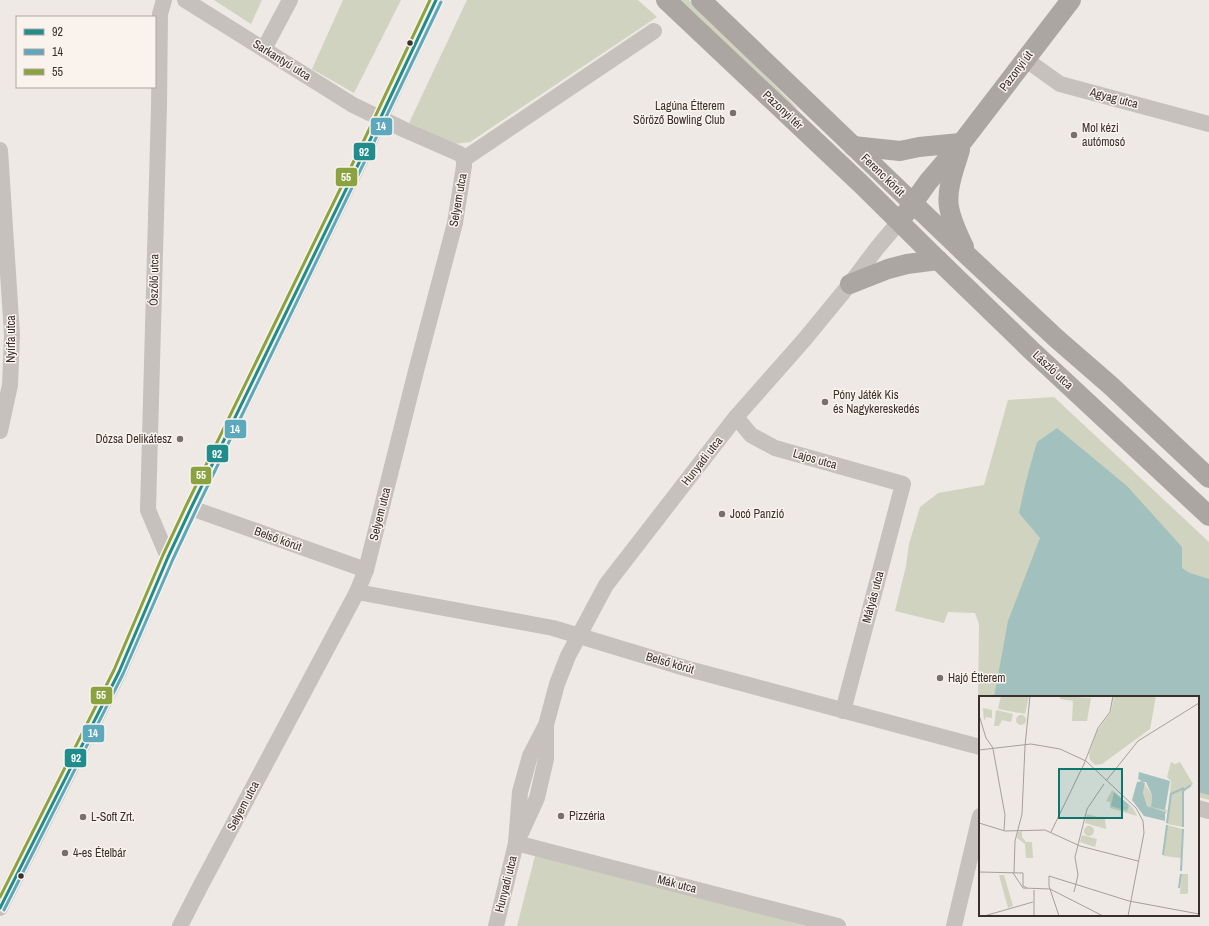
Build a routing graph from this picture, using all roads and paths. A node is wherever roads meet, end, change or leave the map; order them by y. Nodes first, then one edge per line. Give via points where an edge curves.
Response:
1 (164, 0) edge
2 (185, 0) edge
3 (290, 0) edge
4 (436, 0) edge
5 (666, 0) edge
6 (701, 0) edge
7 (1071, 0) edge
8 (654, 31) dead end
9 (264, 49) junction
10 (1025, 59) junction
11 (380, 118) junction
12 (1209, 124) edge
13 (962, 142) junction
14 (853, 146) junction
15 (0, 150) edge
16 (464, 158) junction
17 (914, 204) junction
18 (899, 222) junction
19 (968, 256) junction
20 (938, 260) junction
21 (850, 284) junction
22 (736, 417) junction
23 (0, 431) edge
24 (1209, 478) edge
25 (903, 484) joint
26 (191, 508) junction
27 (1209, 516) edge
28 (168, 557) junction
29 (366, 570) junction
30 (357, 592) junction
31 (578, 636) junction
32 (843, 711) junction
33 (979, 747) edge
34 (1199, 808) edge
35 (1209, 811) edge
36 (979, 820) edge
37 (516, 843) junction
38 (0, 908) edge
39 (180, 926) edge
40 (496, 926) edge
41 (838, 926) edge
42 (954, 926) edge

1 - 28 street, Ószőlő utca via 160,14 148,510
2 - 9 street, Sarkantyú utca
3 - 9 street
4 - 11 street
5 - 18 main road, Pazonyi tér
6 - 14 main road, Pazonyi tér
7 - 10 main road, Pazonyi út
8 - 16 street
9 - 11 street, Sarkantyú utca via 349,102
10 - 12 street, Agyag utca via 1060,84
10 - 13 main road, Pazonyi út
11 - 16 street, Selyem utca
11 - 26 street
13 - 14 main road via 900,151
13 - 17 main road via 928,182
13 - 19 main road via 950,181 949,206 953,223
14 - 17 main road, Ferenc körút
15 - 23 street, Nyírfa utca via 12,335 10,385
16 - 29 street, Selyem utca via 455,222
17 - 18 main road
17 - 19 main road, Ferenc körút
18 - 20 main road, László utca
18 - 21 street, Hunyadi utca
19 - 24 main road
20 - 21 main road via 894,267
20 - 27 main road, László utca
21 - 22 street, Hunyadi utca
22 - 25 street, Lajos utca via 751,435 775,448
22 - 31 street, Hunyadi utca via 606,585
25 - 32 street, Mátyás utca
26 - 28 street
26 - 29 street, Belső körút
28 - 38 street via 119,672
29 - 30 street, Selyem utca
30 - 31 street, Belső körút via 553,628
30 - 39 street, Selyem utca
31 - 32 street, Belső körút
31 - 37 street, Hunyadi utca via 557,684 546,725 530,756 520,792
32 - 33 street, Belső körút
34 - 35 street
36 - 42 street
37 - 40 street, Hunyadi utca
37 - 41 street, Mák utca

